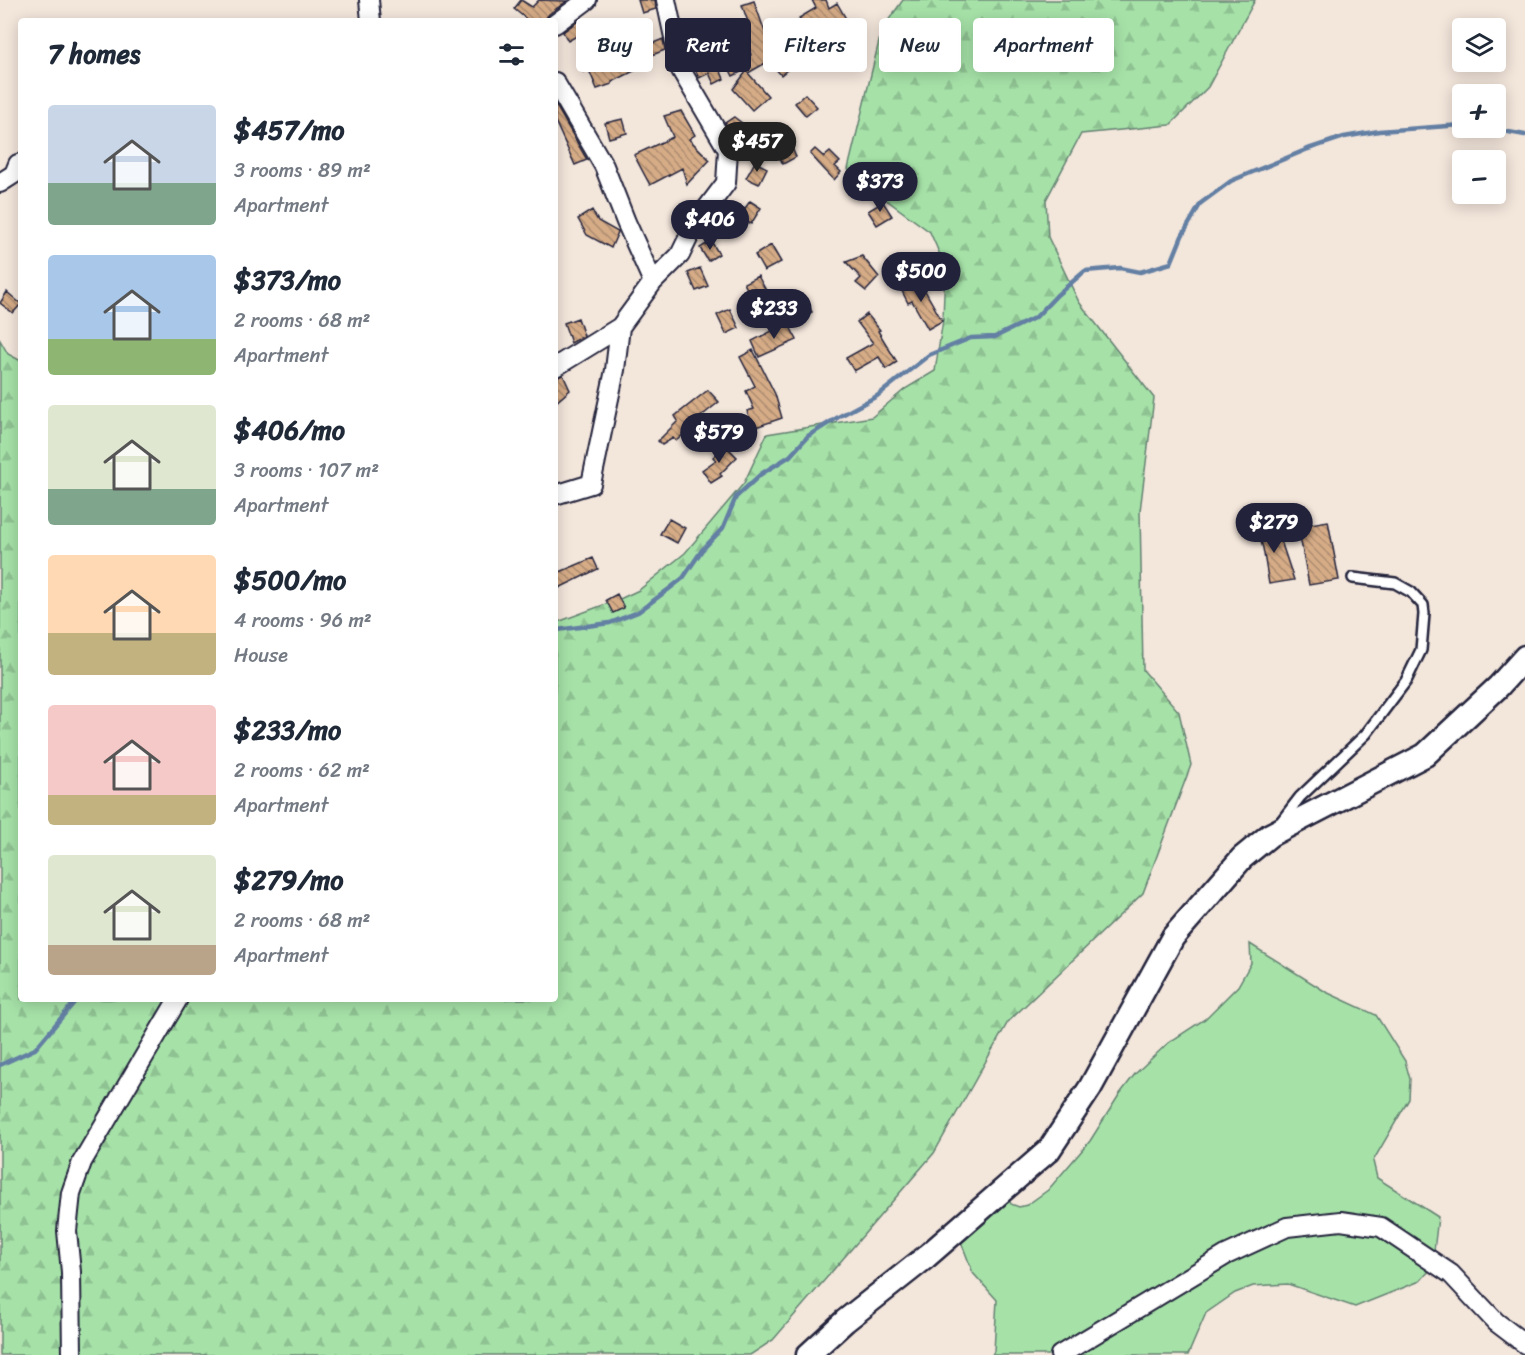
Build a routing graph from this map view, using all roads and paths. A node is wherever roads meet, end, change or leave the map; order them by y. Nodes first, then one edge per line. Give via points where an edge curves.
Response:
1 (369, 0) edge
2 (587, 0) edge
3 (666, 0) edge
4 (371, 18) edge
5 (558, 22) edge
6 (558, 87) edge
7 (18, 164) edge
8 (0, 183) edge
9 (653, 282) junction
10 (620, 327) junction
11 (558, 365) edge
12 (558, 494) edge
13 (1353, 579) dead end
14 (1525, 657) edge
15 (1270, 836) junction
16 (176, 1002) edge
17 (1525, 1344) edge
18 (72, 1355) edge
19 (808, 1355) edge
20 (1060, 1355) edge

1 - 4 street
2 - 5 street
3 - 9 street via 681,70 728,150 726,183 695,224 680,255
6 - 9 street via 604,166
7 - 8 street via 14,174
9 - 10 street
10 - 11 street
10 - 12 street via 591,484
13 - 15 lane via 1395,584 1412,592 1423,605 1421,650 1406,681 1366,734 1300,797
14 - 15 street via 1425,756
15 - 19 street via 1242,858 1173,937 1090,1088 1049,1150
16 - 18 street via 82,1162 71,1193 67,1231
17 - 20 street via 1496,1322 1451,1274 1425,1256 1381,1227 1341,1221 1287,1227 1226,1255

